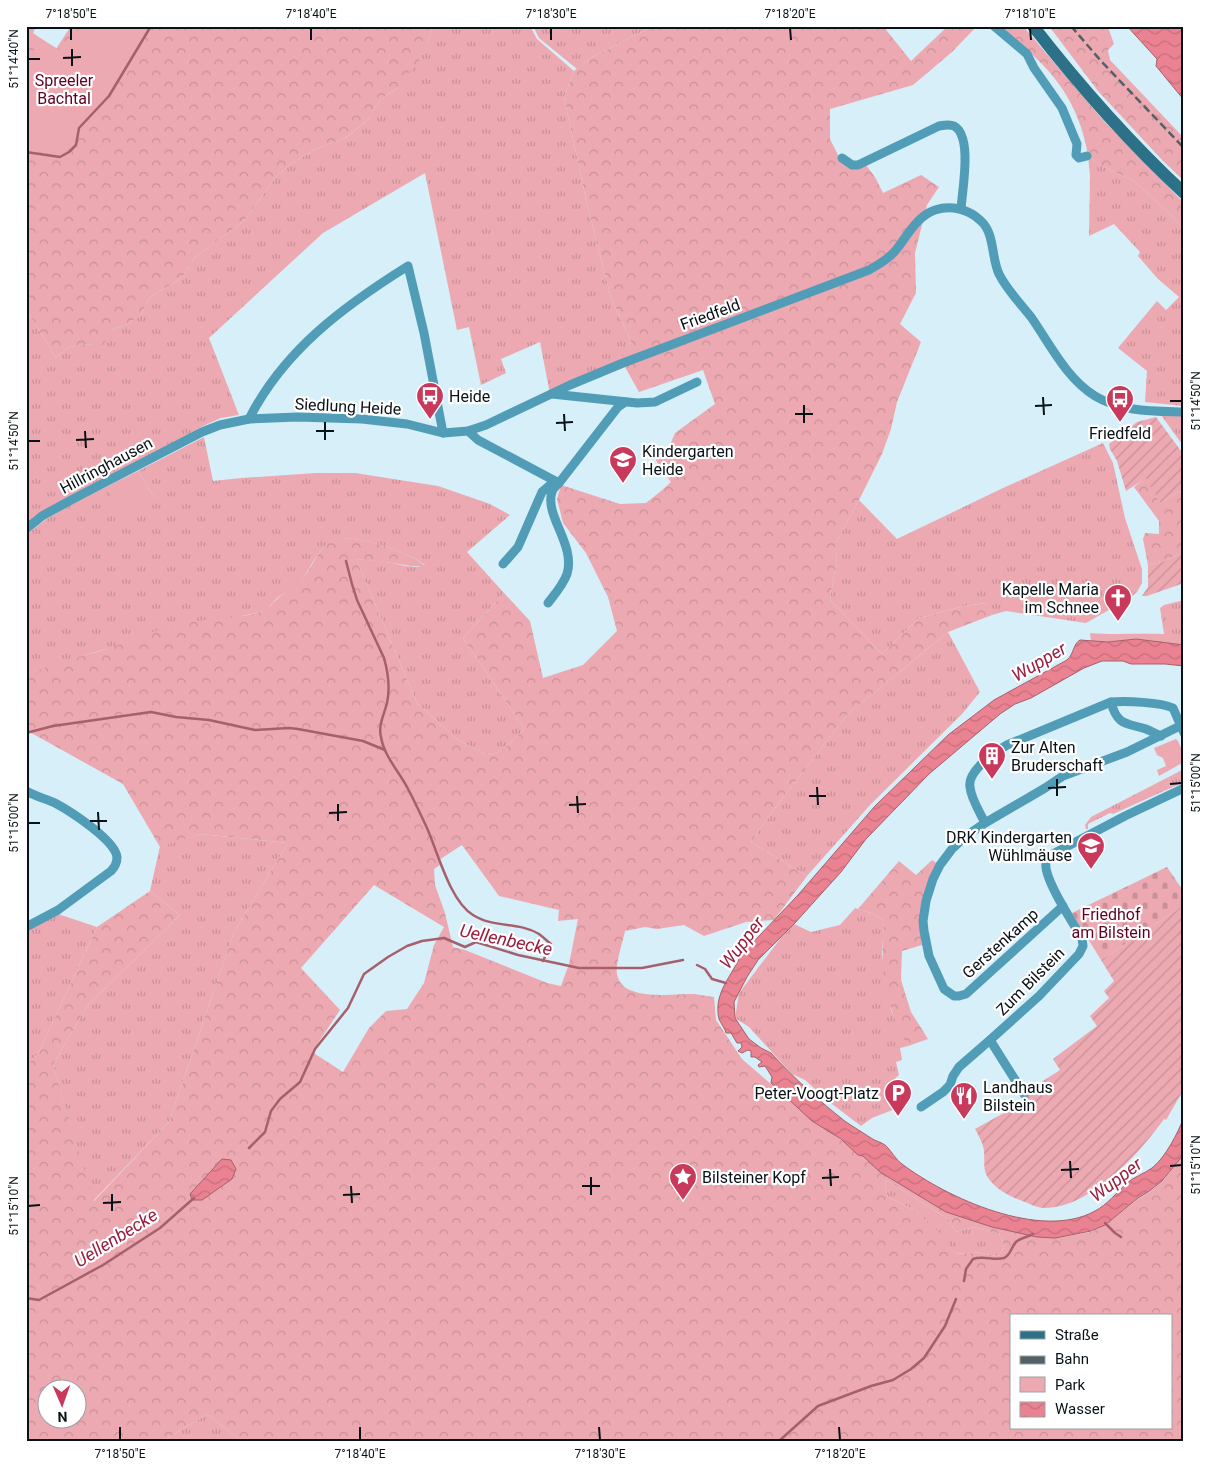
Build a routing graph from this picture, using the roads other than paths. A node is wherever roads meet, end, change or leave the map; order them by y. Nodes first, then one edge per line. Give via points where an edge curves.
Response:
1 (994, 26) edge
2 (1033, 26) edge
3 (1087, 156) dead end
4 (842, 158) dead end
5 (1184, 193) edge
6 (961, 209) junction
7 (697, 382) dead end
8 (550, 394) junction
9 (626, 402) junction
10 (1184, 412) edge
11 (249, 419) junction
12 (468, 431) junction
13 (202, 432) joint
14 (443, 432) junction
15 (559, 482) junction
16 (26, 529) edge
17 (503, 564) dead end
18 (548, 603) dead end
19 (1111, 702) junction
20 (1183, 727) edge
21 (1161, 736) junction
22 (1184, 788) edge
23 (26, 791) edge
24 (985, 823) junction
25 (1063, 906) junction
26 (26, 926) edge
27 (990, 1040) junction
28 (1024, 1094) dead end
29 (921, 1107) dead end

1 - 3 street via 1027,54 1062,108 1077,144 1076,156
2 - 5 main road via 1107,115
4 - 6 street via 858,165 939,126 954,126 961,132 965,156
6 - 8 street, Friedfeld via 946,207 926,214 892,255 868,270
6 - 10 street via 982,222 1002,279 1081,386 1119,406
7 - 9 street via 655,402
8 - 9 street
8 - 12 street, Siedlung Heide
9 - 15 street via 618,407
11 - 13 street, Siedlung Heide
11 - 14 street, Siedlung Heide via 362,419
11 - 14 street via 260,398 315,333 408,266
12 - 14 street, Siedlung Heide
12 - 15 street via 478,440
13 - 16 street, Hillringhausen via 70,500
15 - 17 street via 542,492 518,547
15 - 18 street via 552,490 552,507 568,549 567,572
19 - 20 street via 1170,706
19 - 21 street via 1113,712 1126,724
19 - 24 street via 1007,745 980,765 971,778 970,789
20 - 21 street
21 - 24 street via 1063,776
22 - 25 street, Zum Bilstein via 1052,853 1047,858 1046,870
23 - 26 street via 55,803 89,825 112,847 117,858 111,871 58,910
24 - 25 street, Gerstenkamp via 952,849 940,865 926,901 923,921 929,956 944,989 954,996 966,994
25 - 27 street, Zum Bilstein via 1084,946 1039,996
27 - 28 street
27 - 29 street, Zum Bilstein via 959,1067 943,1092

